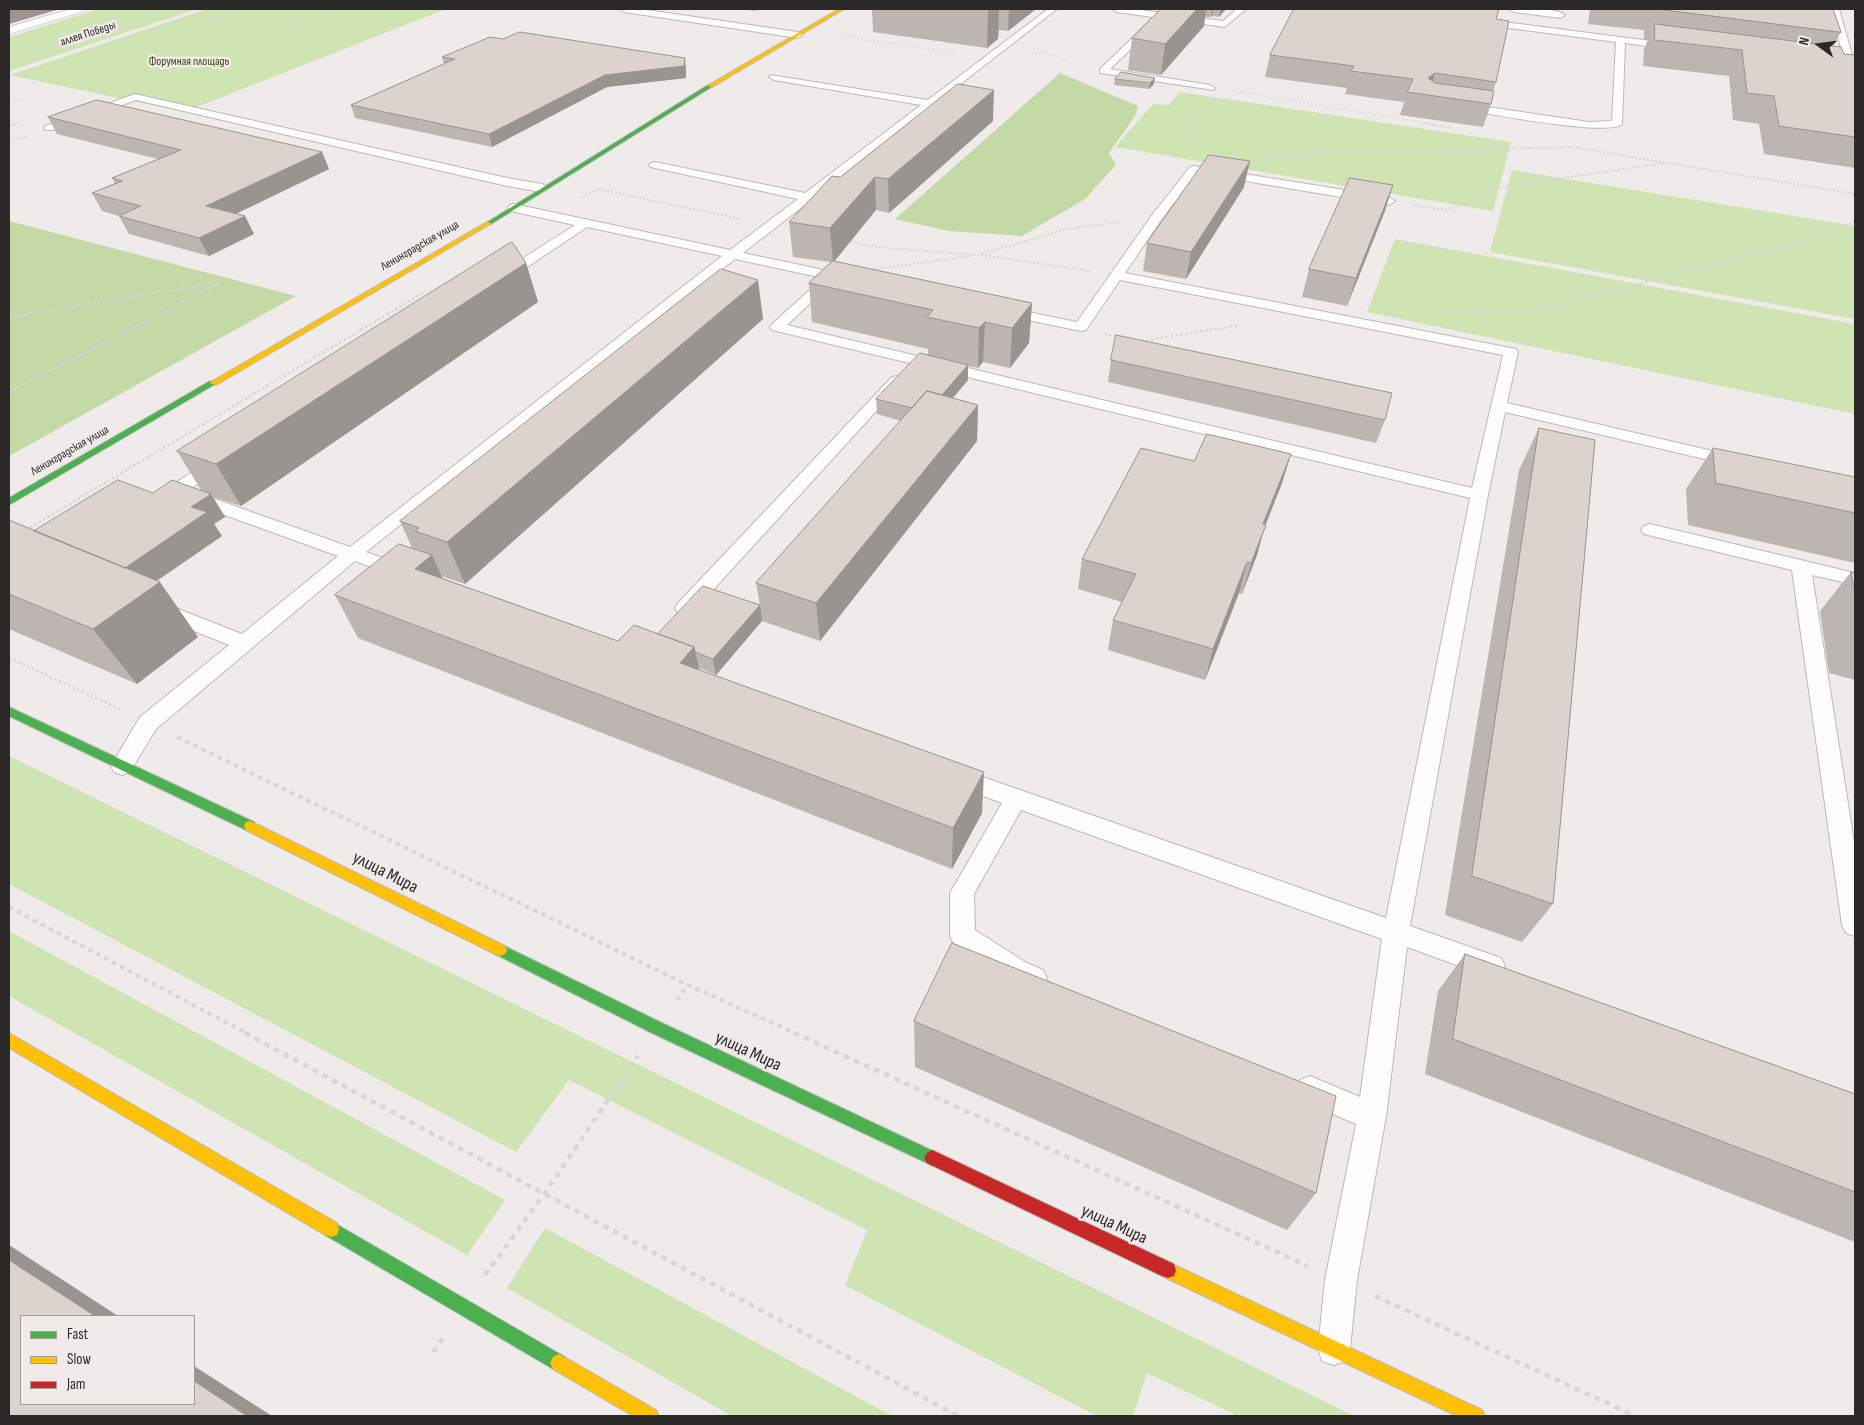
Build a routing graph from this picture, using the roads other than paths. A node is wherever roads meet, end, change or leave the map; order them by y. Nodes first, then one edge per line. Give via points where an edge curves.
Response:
1 (81, 9) edge
2 (624, 9) edge
3 (842, 9) edge
4 (1053, 9) edge
5 (1116, 9) edge
6 (1242, 9) edge
7 (1513, 9) edge
8 (1562, 12) edge
9 (1834, 13) edge
10 (1161, 15) junction
11 (1467, 21) edge
12 (9, 31) edge
13 (1555, 32) junction
14 (798, 34) junction
15 (1620, 40) junction
16 (1688, 49) edge
17 (1850, 71) edge
18 (774, 78) dead end
19 (1210, 88) dead end
20 (929, 103) junction
21 (1447, 104) edge
22 (49, 128) edge
23 (655, 165) dead end
24 (542, 188) junction
25 (808, 197) junction
26 (1388, 201) edge
27 (514, 208) junction
28 (584, 224) junction
29 (732, 254) junction
30 (832, 275) junction
31 (1116, 275) junction
32 (861, 281) edge
33 (492, 284) edge
34 (985, 307) edge
35 (916, 360) junction
36 (1498, 406) junction
37 (233, 453) edge
38 (1749, 465) edge
39 (1478, 496) junction
40 (9, 502) edge
41 (1650, 530) dead end
42 (352, 554) junction
43 (1801, 566) junction
44 (1855, 579) edge
45 (427, 580) edge
46 (142, 602) edge
47 (674, 619) edge
48 (244, 644) junction
49 (9, 711) edge
50 (122, 766) junction
51 (934, 768) edge
52 (1016, 799) junction
53 (1855, 925) edge
54 (1396, 931) junction
55 (1508, 972) edge
56 (1052, 985) edge
57 (9, 1040) edge
58 (1290, 1082) edge
59 (1372, 1116) junction
60 (1334, 1349) junction
61 (639, 1413) edge
62 (1476, 1416) edge

1 - 12 street
2 - 14 lane
3 - 14 street, Ленинградская улица
4 - 20 lane via 1011,37 989,58
5 - 10 lane
6 - 10 lane via 1226,24
7 - 8 lane
8 - 13 lane
9 - 17 lane
10 - 19 lane via 1104,71
11 - 13 lane
13 - 15 lane
14 - 24 street, Ленинградская улица
15 - 16 lane
15 - 21 lane via 1617,124 1589,125
18 - 20 lane
20 - 25 lane
22 - 24 lane via 135,97
23 - 25 lane
24 - 27 street, Ленинградская улица
25 - 29 lane
26 - 31 lane via 1194,169
27 - 28 lane
27 - 40 street, Ленинградская улица
28 - 29 lane
28 - 33 lane
29 - 30 lane
29 - 42 lane
30 - 32 lane
30 - 35 lane via 777,327
31 - 34 lane via 1081,327
31 - 36 lane via 1510,352
35 - 39 lane
35 - 47 lane
36 - 38 lane
36 - 39 lane
37 - 42 lane via 175,491
39 - 54 lane
41 - 43 lane
42 - 45 lane
42 - 48 lane
43 - 44 lane
43 - 53 lane
46 - 48 lane
48 - 50 lane via 148,723
49 - 50 street, улица Мира
50 - 60 street, улица Мира via 280,840 657,1028
51 - 52 lane
52 - 54 lane
52 - 56 lane via 962,893 963,936 1016,970
54 - 55 lane
54 - 59 lane
57 - 61 street
58 - 59 lane
59 - 60 lane via 1341,1280
60 - 62 street, улица Мира

